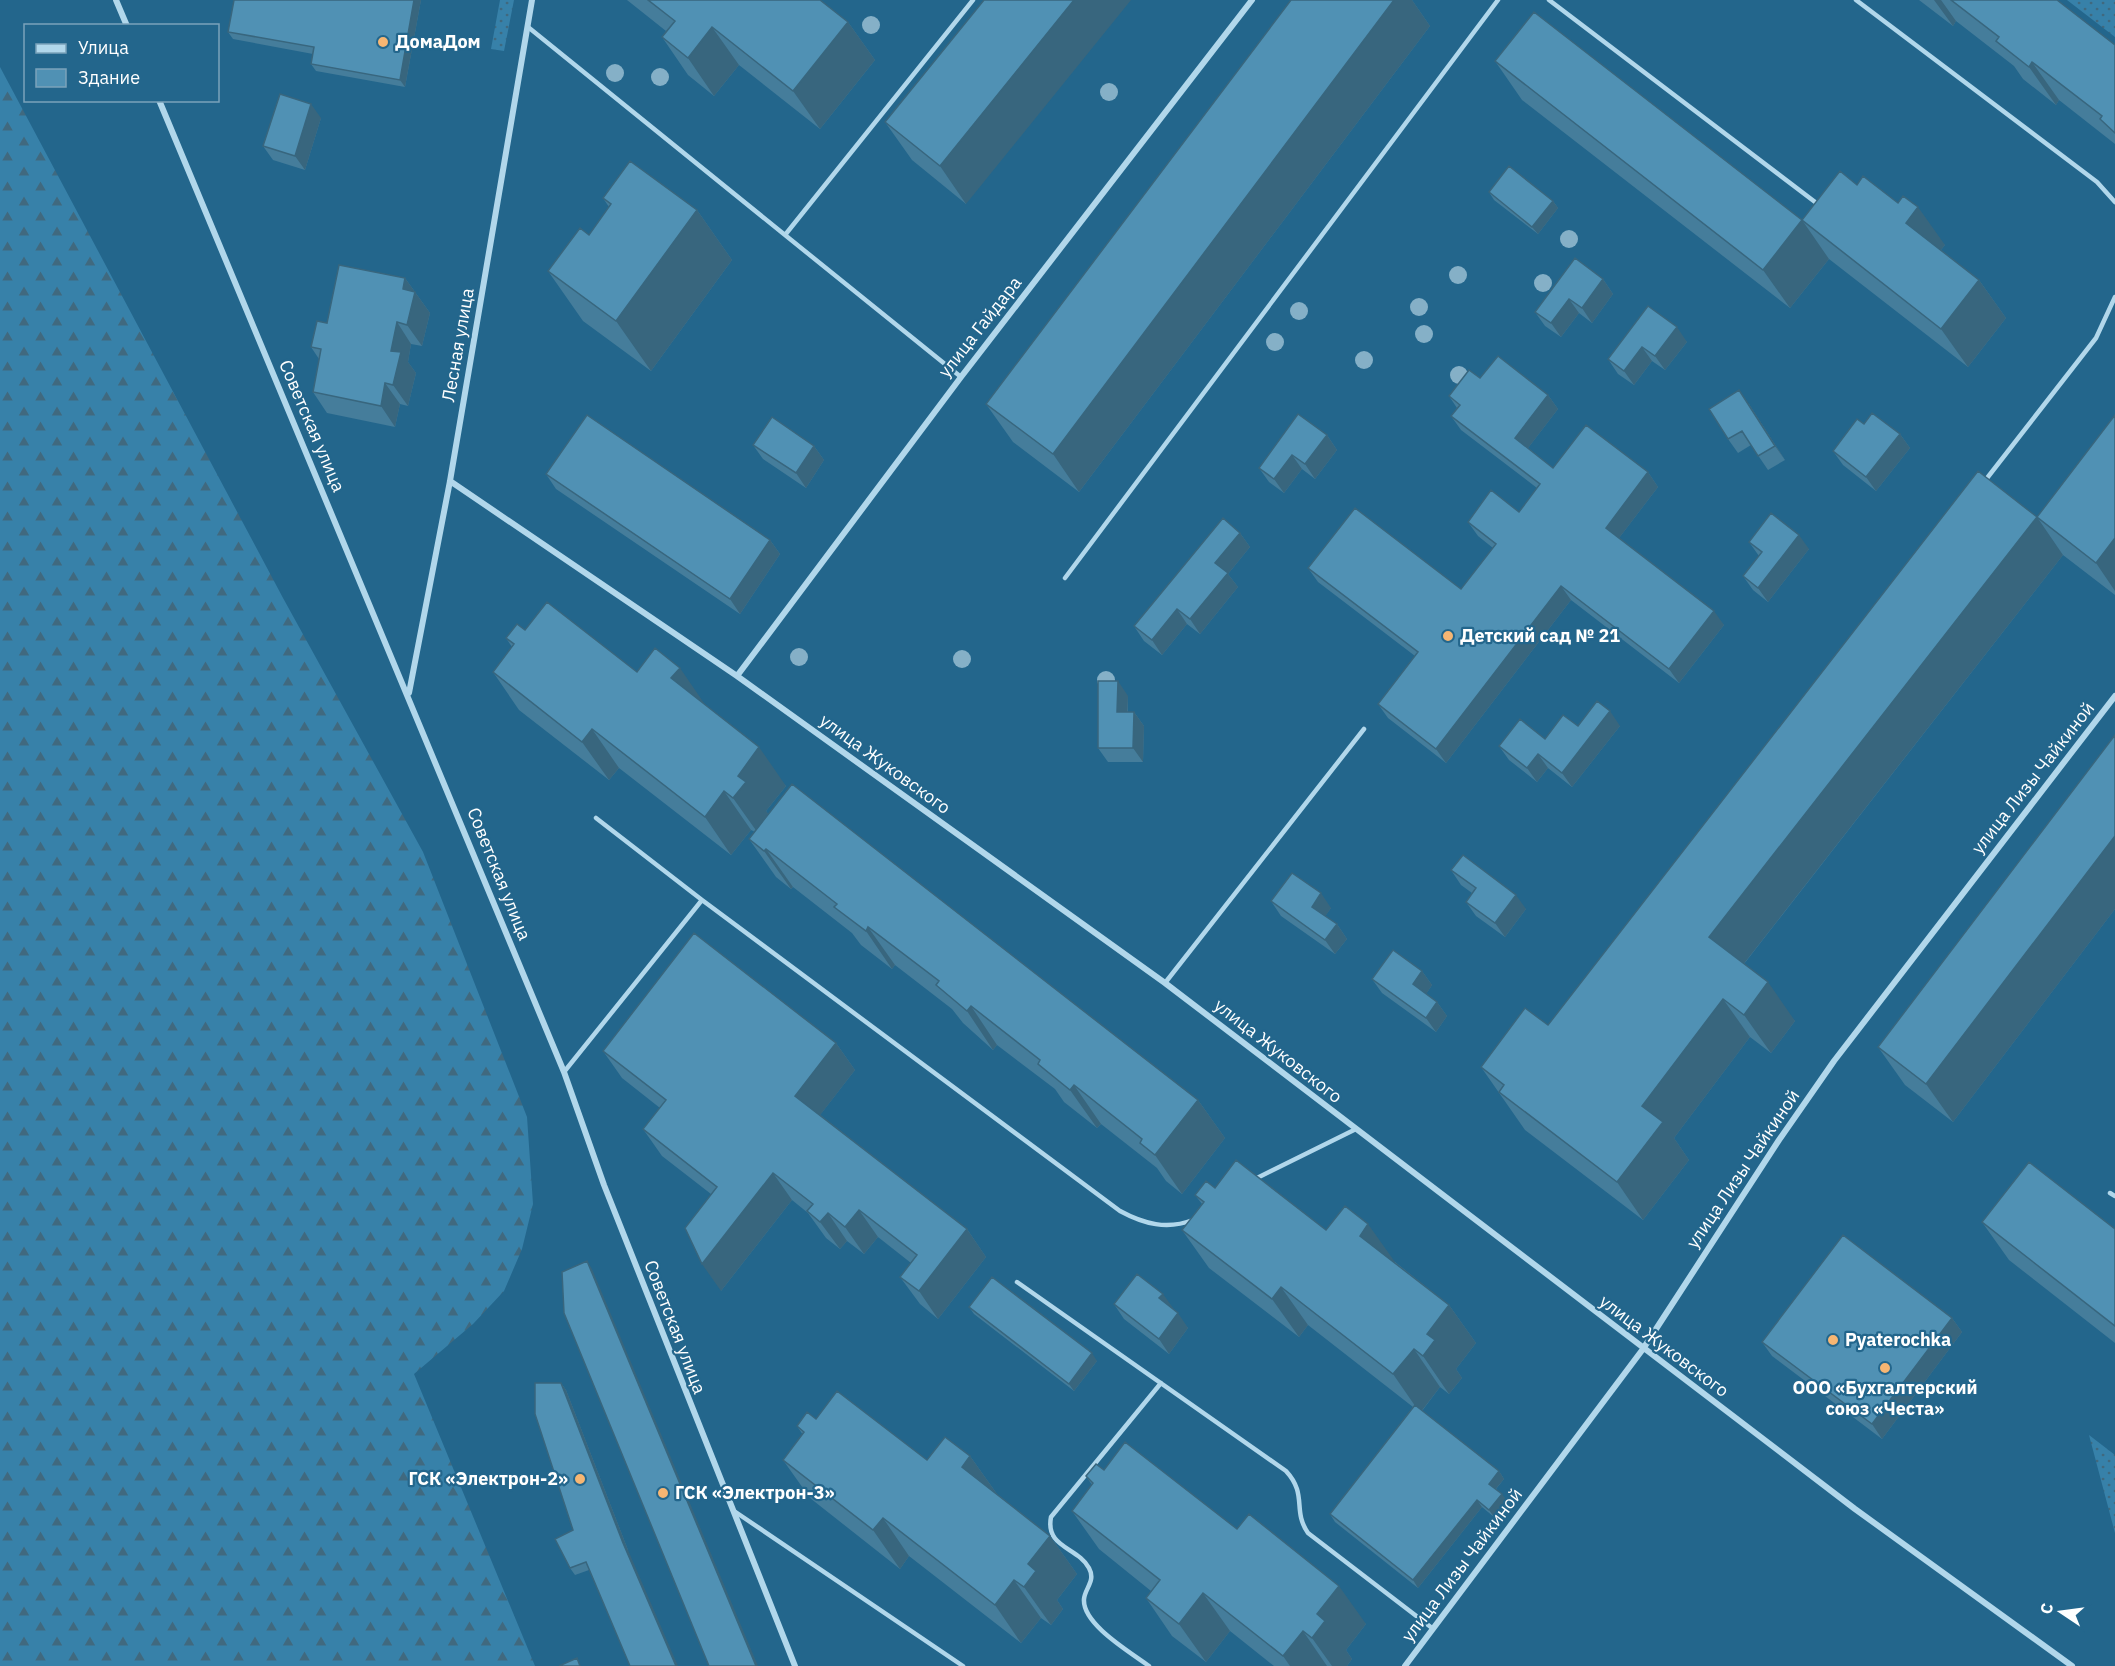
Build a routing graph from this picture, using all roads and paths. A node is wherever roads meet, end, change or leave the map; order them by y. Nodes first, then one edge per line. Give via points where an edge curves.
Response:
1 (116, 0) edge
2 (532, 0) edge
3 (973, 0) edge
4 (1252, 0) edge
5 (1498, 0) edge
6 (1549, 0) edge
7 (1856, 0) edge
8 (126, 24) edge
9 (528, 27) junction
10 (160, 102) edge
11 (2115, 202) edge
12 (1822, 206) edge
13 (785, 236) junction
14 (2115, 297) edge
15 (961, 377) junction
16 (450, 481) junction
17 (1979, 488) edge
18 (1065, 578) dead end
19 (737, 676) junction
20 (408, 695) junction
21 (2115, 696) edge
22 (1364, 729) dead end
23 (597, 818) dead end
24 (702, 900) junction
25 (1165, 983) junction
26 (564, 1072) junction
27 (1354, 1130) junction
28 (1250, 1182) edge
29 (1199, 1217) edge
30 (1017, 1282) dead end
31 (1643, 1349) junction
32 (1161, 1383) junction
33 (731, 1509) junction
34 (1432, 1628) junction
35 (795, 1666) edge
36 (963, 1666) edge
37 (1149, 1666) edge
38 (1405, 1666) edge
39 (2072, 1666) edge

1 - 8 street
2 - 9 street, Лесная улица
3 - 13 lane
4 - 15 street, улица Гайдара
5 - 18 lane
6 - 12 lane
7 - 11 lane via 2097,182
9 - 13 lane
9 - 16 street, Лесная улица
10 - 20 street, Советская улица
13 - 15 lane
14 - 17 lane via 2096,338
15 - 19 street, улица Гайдара
16 - 19 street, улица Жуковского
16 - 20 street, Лесная улица
19 - 25 street, улица Жуковского
20 - 26 street, Советская улица
21 - 31 street, улица Лизы Чайкиной via 1834,1061
22 - 25 lane
23 - 24 lane
24 - 26 lane
24 - 29 lane via 1120,1211 1138,1221 1158,1225 1178,1226
25 - 27 street, улица Жуковского
26 - 33 street, Советская улица
27 - 28 lane
27 - 31 street, улица Жуковского
30 - 32 lane
31 - 34 street, улица Лизы Чайкиной
31 - 39 street, улица Жуковского
32 - 34 lane via 1286,1471 1296,1482 1301,1522 1308,1533
32 - 37 lane via 1051,1516 1049,1528 1055,1539 1089,1568 1090,1587 1084,1605 1094,1624
33 - 35 street, Советская улица
33 - 36 lane
34 - 38 street, улица Лизы Чайкиной

